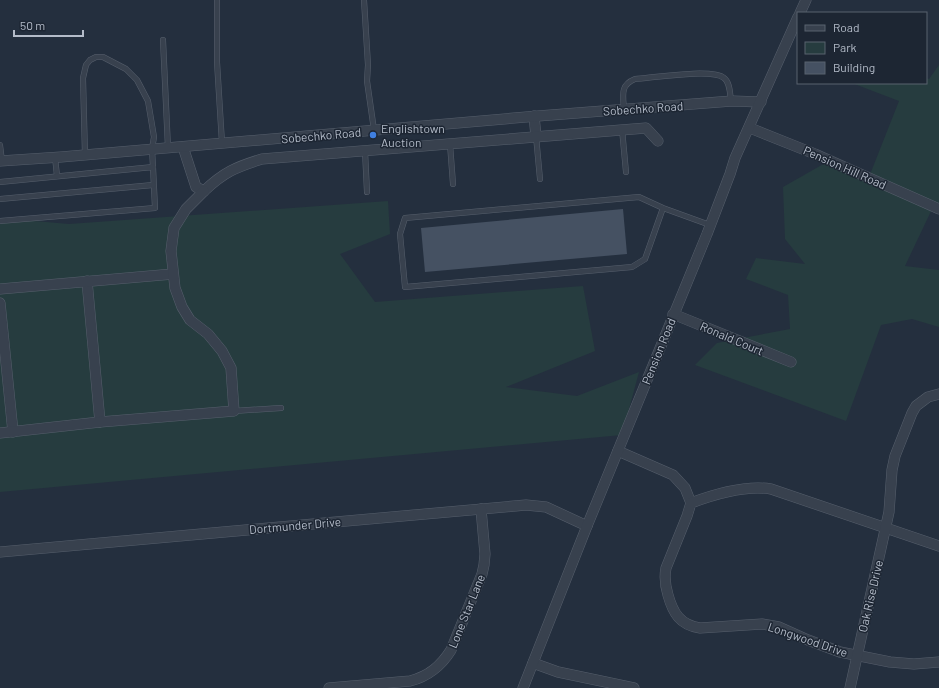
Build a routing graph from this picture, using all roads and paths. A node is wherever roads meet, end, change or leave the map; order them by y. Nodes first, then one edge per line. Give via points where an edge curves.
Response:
1 (217, 0) edge
2 (364, 0) edge
3 (806, 0) edge
4 (800, 12) edge
5 (797, 19) edge
6 (163, 40) dead end
7 (731, 101) junction
8 (761, 102) junction
9 (624, 110) junction
10 (534, 116) junction
11 (750, 128) junction
12 (622, 129) junction
13 (374, 130) junction
14 (536, 136) junction
15 (658, 140) dead end
16 (222, 144) junction
17 (450, 144) junction
18 (0, 145) edge
19 (183, 147) junction
20 (168, 148) junction
21 (152, 149) junction
22 (365, 151) junction
23 (85, 155) junction
24 (55, 157) junction
25 (1, 161) edge
26 (153, 167) junction
27 (626, 172) dead end
28 (57, 176) junction
29 (540, 179) dead end
30 (0, 182) edge
31 (453, 184) dead end
32 (153, 185) junction
33 (204, 191) junction
34 (367, 192) dead end
35 (0, 199) edge
36 (663, 208) junction
37 (939, 209) edge
38 (0, 221) edge
39 (710, 225) junction
40 (173, 274) junction
41 (87, 281) junction
42 (0, 289) edge
43 (0, 303) edge
44 (674, 314) junction
45 (791, 362) dead end
46 (939, 394) edge
47 (281, 408) dead end
48 (234, 411) junction
49 (100, 422) junction
50 (13, 432) junction
51 (0, 433) edge
52 (618, 451) junction
53 (691, 503) junction
54 (481, 509) junction
55 (587, 526) junction
56 (885, 528) junction
57 (939, 546) edge
58 (0, 552) edge
59 (857, 655) junction
60 (533, 662) junction
61 (939, 662) edge
62 (329, 688) edge
63 (523, 688) edge
64 (634, 688) edge
65 (850, 688) edge

1 - 16 lane via 217,62
2 - 13 lane via 367,81
3 - 4 street
5 - 8 street, Pension Road
6 - 20 lane
7 - 8 street, Sobechko Road
7 - 9 street, Sobechko Road
7 - 9 lane via 728,83 723,76 707,73 635,79 625,85
8 - 11 street, Pension Road
9 - 10 street, Sobechko Road
10 - 13 street, Sobechko Road
10 - 14 street
11 - 37 street, Pension Hill Road
11 - 39 street, Pension Road via 735,158
12 - 14 street
12 - 15 street via 646,128
12 - 27 lane
13 - 16 street, Sobechko Road
14 - 17 street
14 - 29 lane
16 - 19 street, Sobechko Road
17 - 22 street
17 - 31 lane
18 - 25 lane
19 - 20 street, Sobechko Road
19 - 33 street via 196,187
20 - 21 street, Sobechko Road
21 - 23 street, Sobechko Road
21 - 23 lane via 154,136 148,101 137,80 126,69 102,57 96,57 86,65 83,78
21 - 26 lane
22 - 33 street via 262,159 239,166 218,178
22 - 34 lane
23 - 24 street, Sobechko Road
24 - 25 street, Sobechko Road
24 - 28 lane
26 - 28 lane
26 - 32 lane
28 - 30 lane
32 - 35 lane
32 - 38 lane via 155,208
33 - 40 street via 186,208 174,228 171,251
36 - 36 lane via 640,197 405,218 400,234 405,287 632,268 645,259
36 - 39 lane
39 - 44 street, Pension Road
40 - 41 street
40 - 48 street via 182,307 190,320 208,334 222,351 231,368
41 - 42 street
41 - 49 street
43 - 50 street
44 - 45 street, Ronald Court
44 - 52 street, Pension Road
46 - 56 street, Oak Rise Drive via 928,397 912,413 894,462
47 - 48 lane
48 - 49 street
49 - 50 street
50 - 51 street
52 - 53 street via 673,475 685,488
52 - 55 street, Pension Road
53 - 56 street via 760,487
53 - 59 street, Longwood Drive via 664,575 672,607 681,620 700,628 771,625 826,647
54 - 55 street, Dortmunder Drive via 538,506
54 - 58 street, Dortmunder Drive
54 - 62 street, Lone Star Lane via 485,554 483,569 446,658 435,670 418,679
55 - 60 street, Pension Road
56 - 57 street
56 - 59 street, Oak Rise Drive
59 - 61 street, Longwood Drive via 890,662
59 - 65 street, Oak Rise Drive
60 - 63 street, Pension Road
60 - 64 street via 558,672

